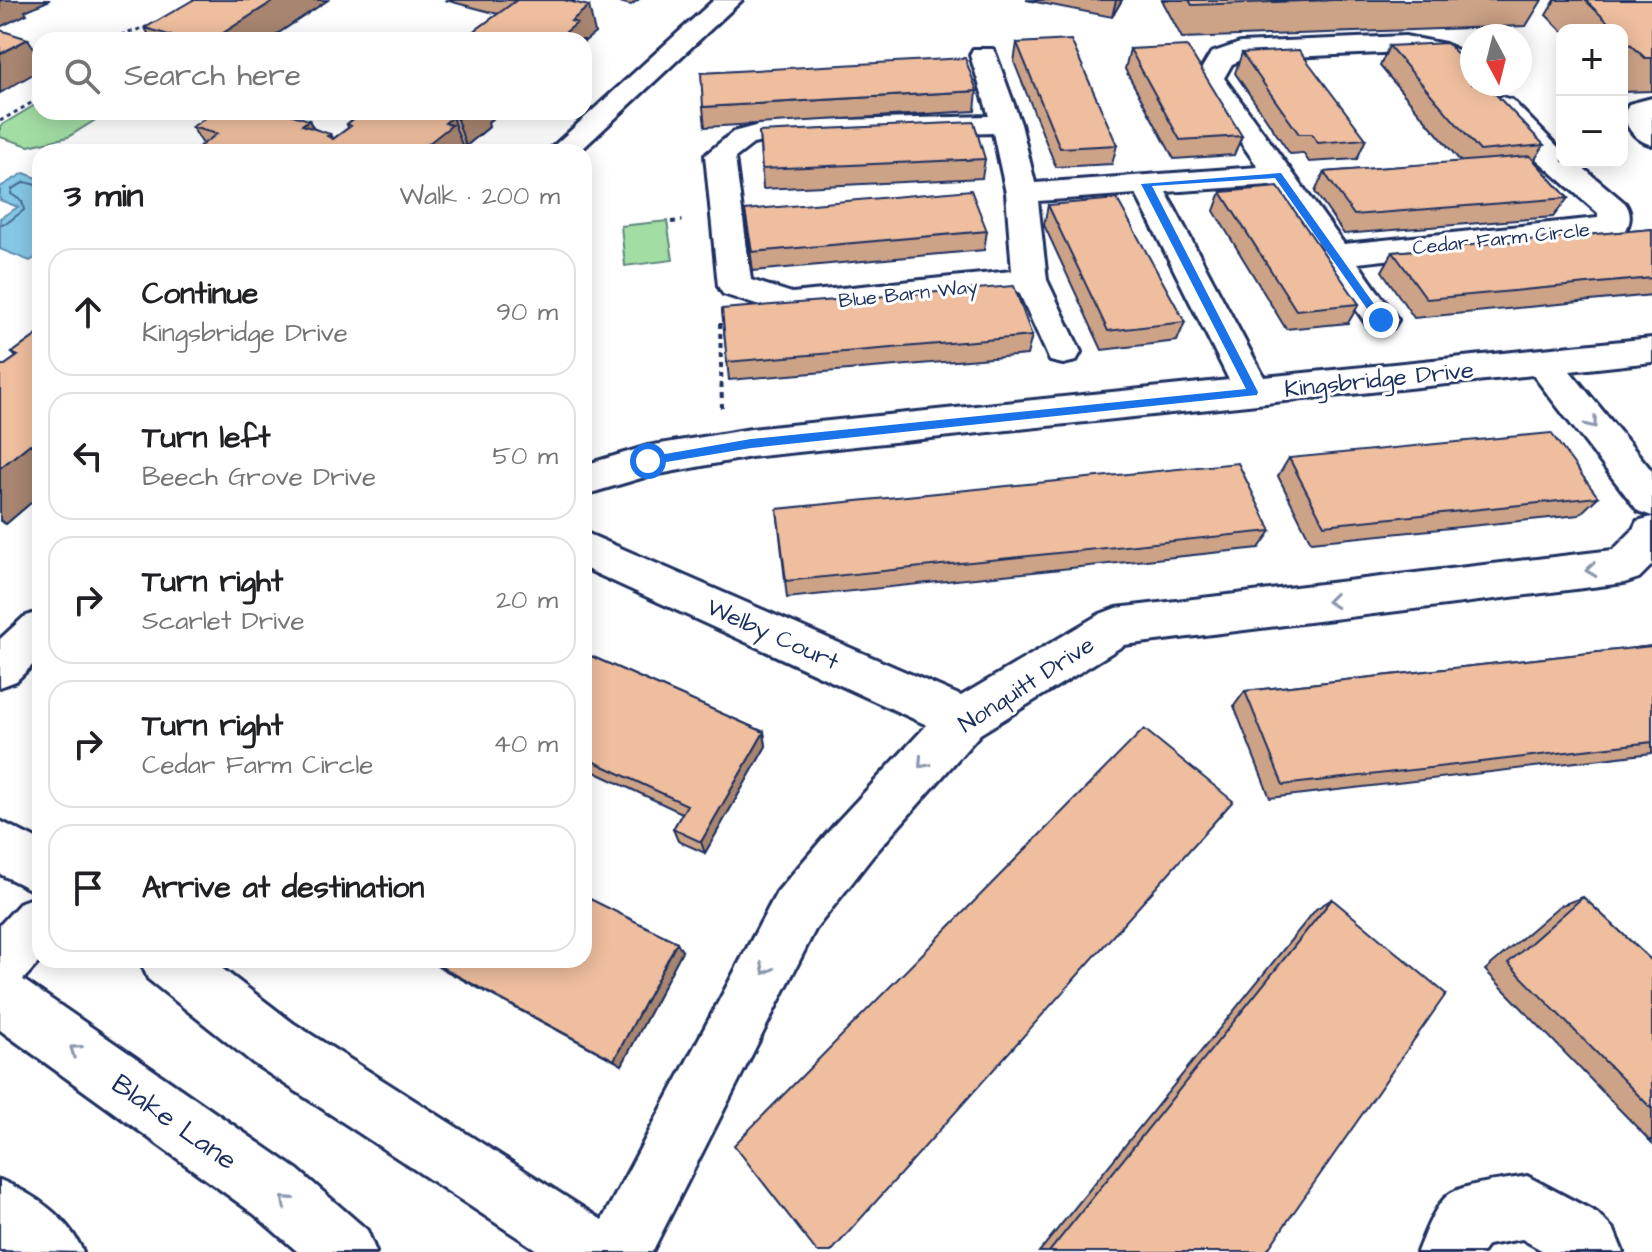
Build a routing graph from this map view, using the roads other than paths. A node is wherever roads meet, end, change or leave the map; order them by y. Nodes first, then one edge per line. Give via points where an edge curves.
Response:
1 (729, 0) edge
2 (983, 55) dead end
3 (1460, 62) edge
4 (1493, 96) edge
5 (1652, 107) edge
6 (1006, 124) junction
7 (1652, 136) edge
8 (571, 144) edge
9 (1278, 175) junction
10 (1146, 184) junction
11 (1022, 193) junction
12 (1334, 255) junction
13 (1030, 280) junction
14 (1381, 320) dead end
15 (1652, 350) edge
16 (1063, 352) dead end
17 (1543, 362) junction
18 (1253, 392) junction
19 (592, 478) edge
20 (1652, 500) edge
21 (1652, 533) edge
22 (592, 553) edge
23 (32, 637) edge
24 (0, 667) edge
25 (963, 719) junction
26 (0, 846) edge
27 (32, 864) edge
28 (32, 930) edge
29 (0, 965) edge
30 (177, 968) edge
31 (0, 996) edge
32 (0, 1211) edge
33 (52, 1252) edge
34 (345, 1252) edge
35 (596, 1252) edge
36 (619, 1252) edge
37 (1448, 1252) edge
38 (1592, 1252) edge

1 - 8 street
2 - 6 street
3 - 9 street via 1405,44 1240,51 1221,59 1210,78
4 - 12 street, Cedar Farm Circle via 1537,145 1614,210 1613,226
5 - 7 street via 1639,110 1640,123
6 - 11 street
6 - 13 street, Blue Barn Way via 770,131 743,138 720,155 735,286 790,305
9 - 10 street
9 - 12 street
10 - 11 street
10 - 18 street
11 - 13 street
12 - 14 street
13 - 16 street
15 - 17 street, Kingsbridge Drive
17 - 18 street, Kingsbridge Drive
17 -> 20 street
18 - 19 street, Kingsbridge Drive via 751,443 648,461
21 -> 25 street, Nonquitt Drive via 1624,566 1116,627
22 - 25 street, Welby Court
23 - 24 street
25 -> 36 street, Nonquitt Drive via 796,911
26 - 27 street
28 - 29 street
30 - 35 street via 273,1043
34 -> 31 street, Blake Lane via 276,1192
32 - 33 street
37 - 38 street via 1469,1218 1527,1207 1575,1235

